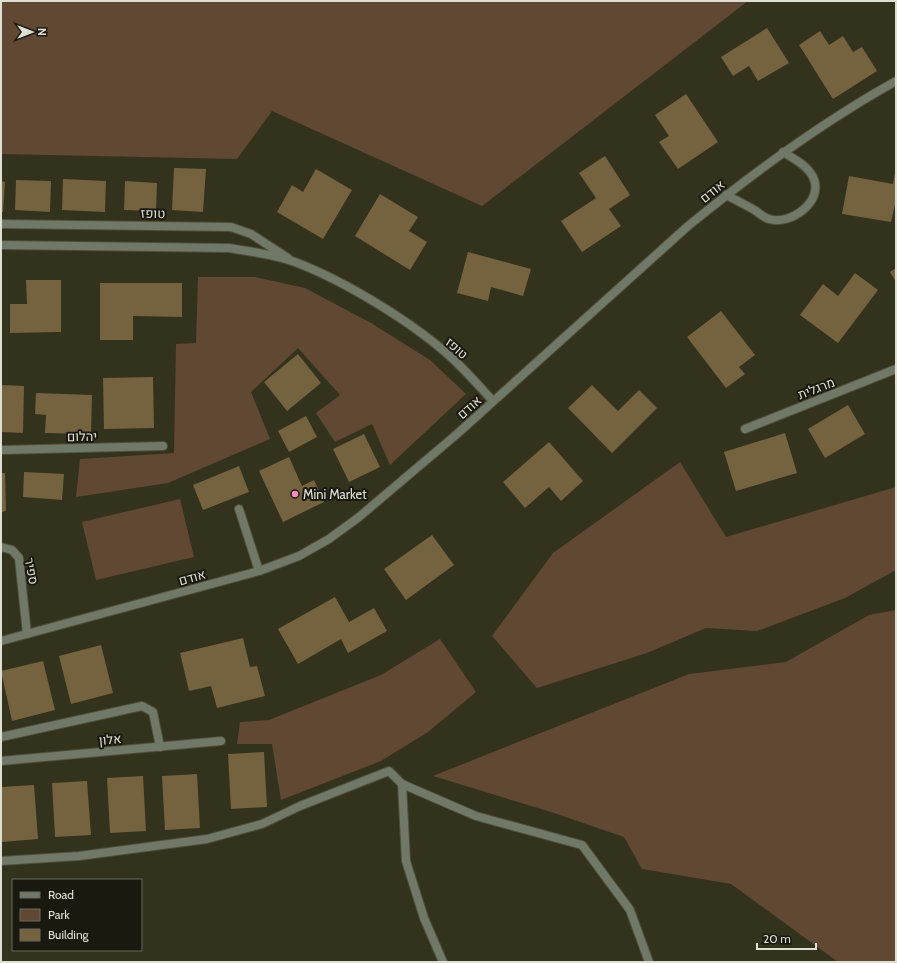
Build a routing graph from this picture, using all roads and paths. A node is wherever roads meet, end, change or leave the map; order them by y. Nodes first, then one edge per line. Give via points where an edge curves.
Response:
1 (896, 81) edge
2 (783, 152) junction
3 (726, 195) junction
4 (1, 224) edge
5 (1, 245) edge
6 (295, 262) junction
7 (896, 369) edge
8 (493, 401) junction
9 (745, 429) dead end
10 (163, 446) dead end
11 (1, 450) edge
12 (239, 509) dead end
13 (1, 547) edge
14 (259, 571) junction
15 (27, 634) junction
16 (1, 641) edge
17 (1, 737) edge
18 (221, 741) dead end
19 (160, 747) junction
20 (1, 761) edge
21 (402, 784) junction
22 (1, 861) edge
23 (443, 962) edge
24 (649, 962) edge

1 - 2 street, אודם via 849,107
2 - 3 street, אודם
2 - 3 street via 802,163 814,178 815,193 811,202 799,214 788,220 769,220
3 - 8 street, אודם
4 - 6 street, טופז via 231,228 251,234
5 - 6 street, טופז via 229,248 263,253
6 - 8 street, טופז via 365,298 429,339 454,360
7 - 9 street, מרגלית
8 - 14 street, אודם via 410,475 329,539 299,556
10 - 11 street, יהלום
12 - 14 street
13 - 15 street, ספיר via 12,550 19,558
14 - 15 street, אודם
15 - 16 street, אודם
17 - 19 street via 142,706 153,712
18 - 19 street, אלון
19 - 20 street, אלון
21 - 22 street via 389,771 262,824 207,839 79,856
21 - 23 street via 406,862 424,918
21 - 24 street via 476,816 582,846 630,910

